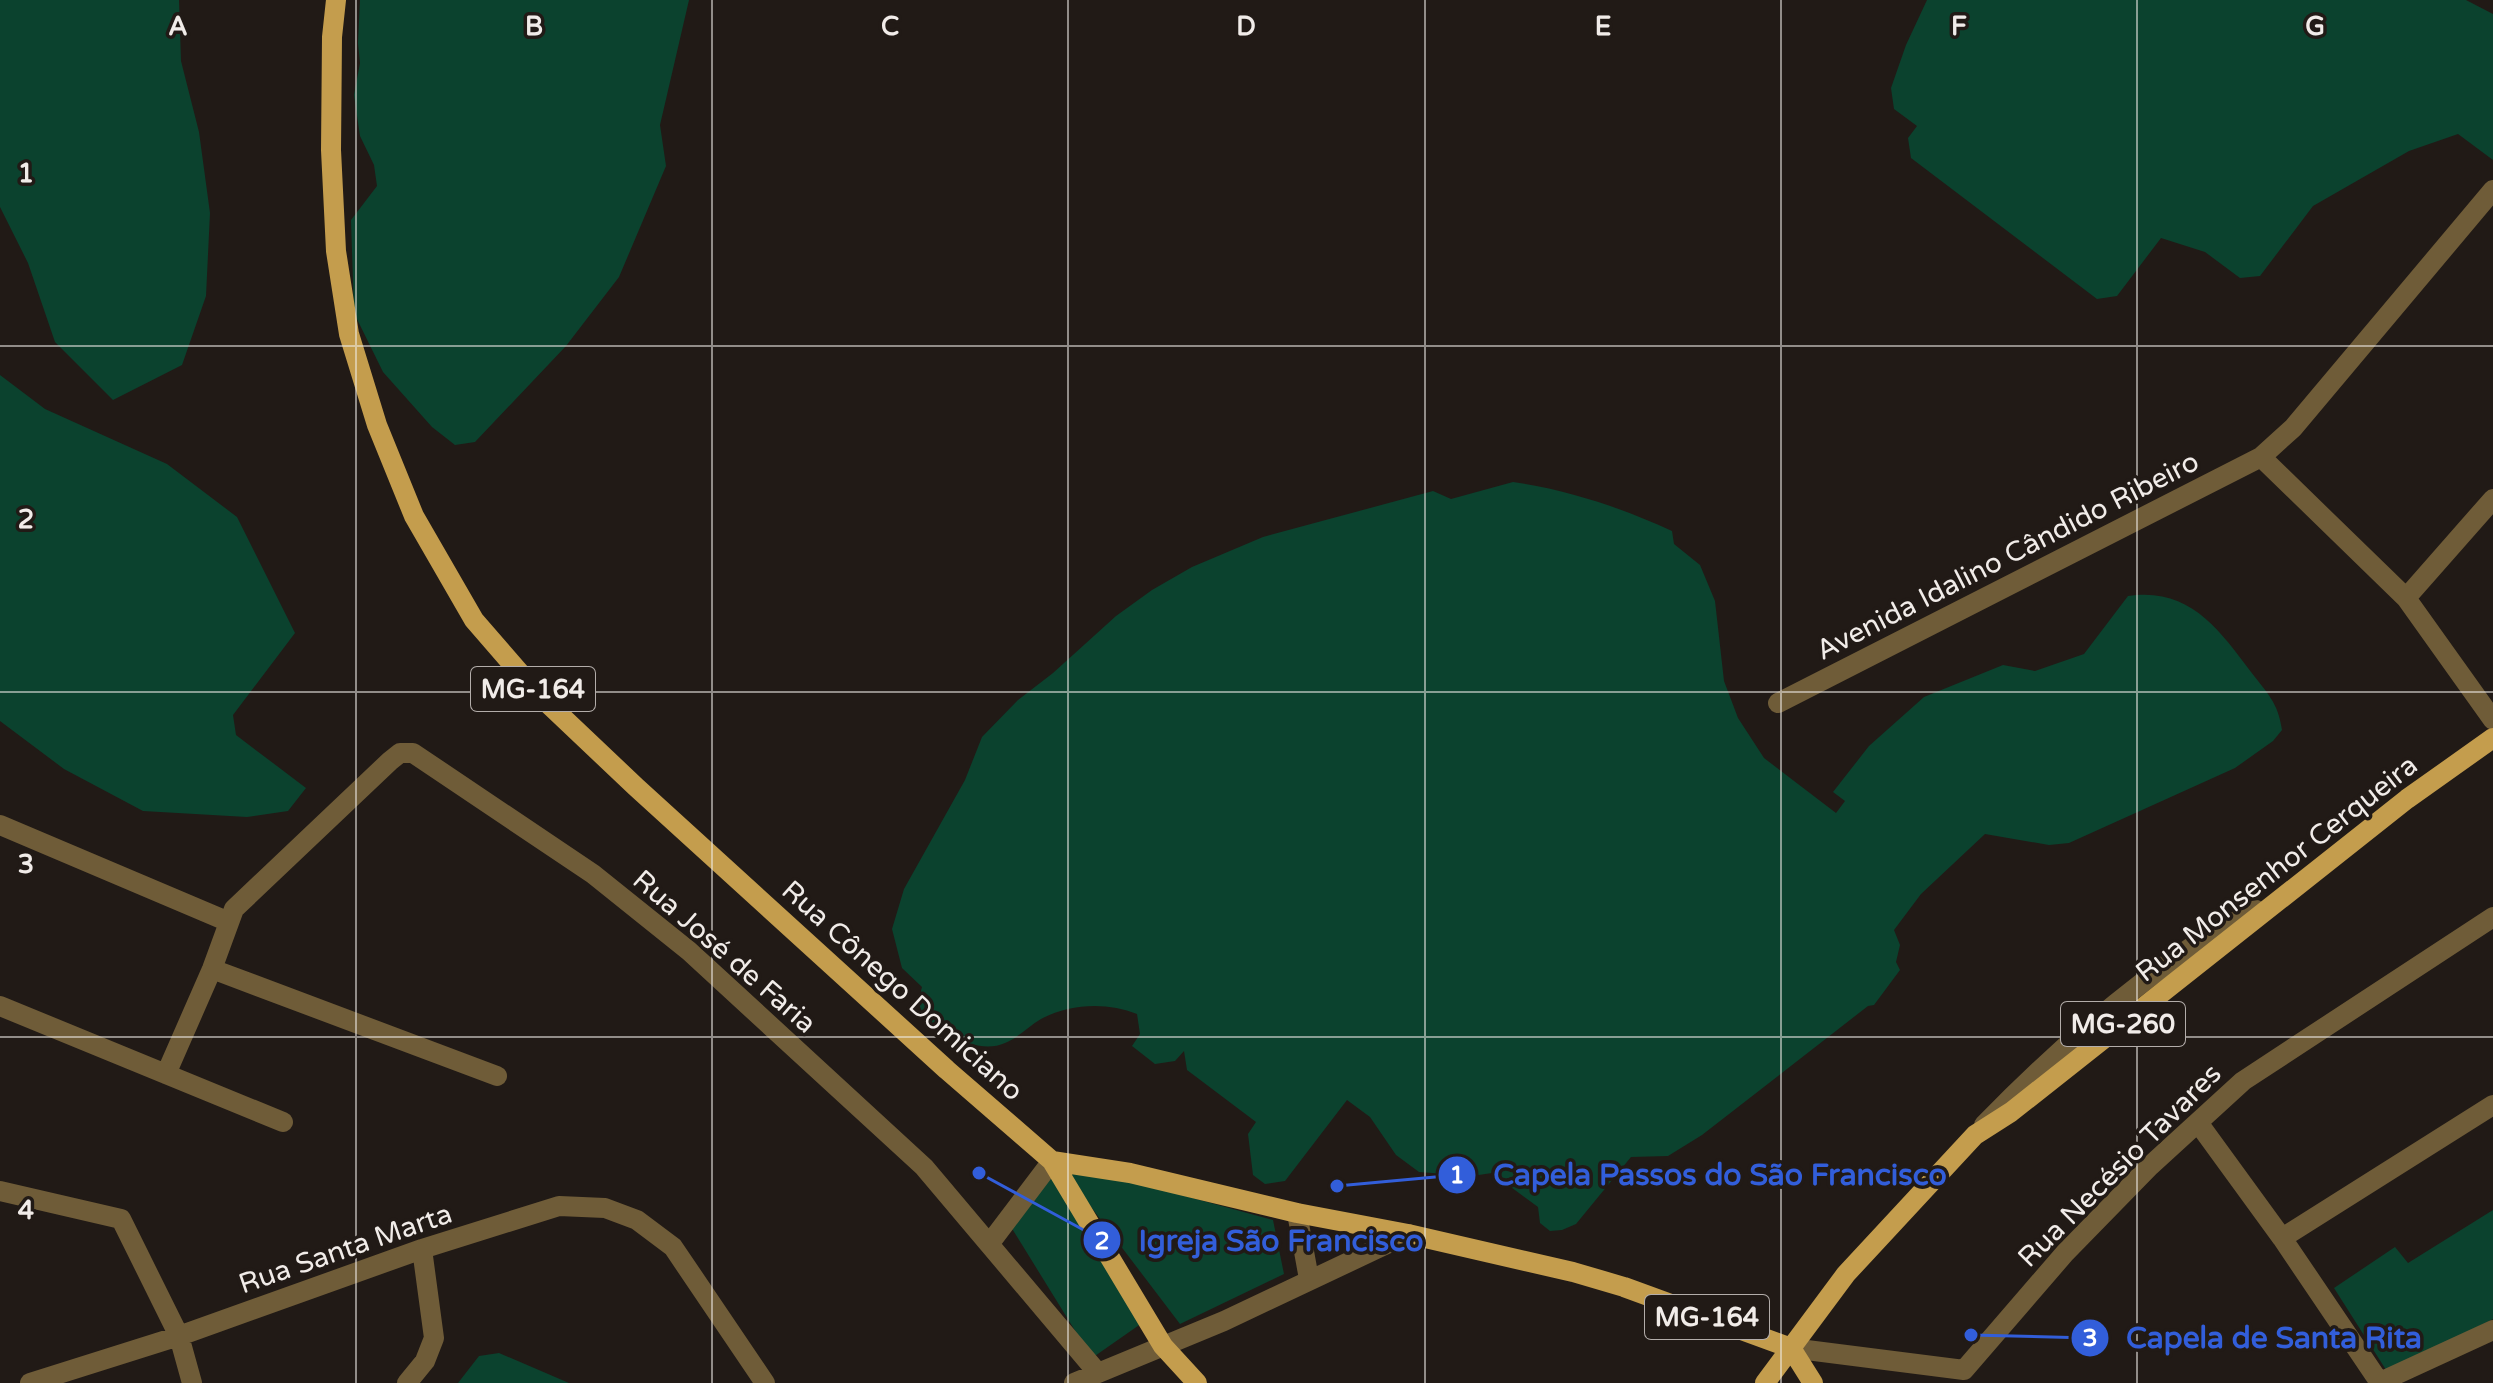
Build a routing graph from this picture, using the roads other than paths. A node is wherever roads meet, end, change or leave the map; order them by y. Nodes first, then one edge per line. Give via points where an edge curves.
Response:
1 (336, 0) edge
2 (2493, 190) edge
3 (2261, 457) junction
4 (2493, 499) edge
5 (2406, 598) junction
6 (1778, 703) dead end
7 (2493, 720) edge
8 (2493, 738) edge
9 (0, 825) edge
10 (2493, 917) edge
11 (229, 922) junction
12 (212, 969) junction
13 (0, 1006) edge
14 (166, 1074) junction
15 (497, 1076) dead end
16 (2493, 1105) edge
17 (283, 1122) dead end
18 (2199, 1124) junction
19 (1052, 1161) junction
20 (0, 1191) edge
21 (1297, 1213) junction
22 (1408, 1234) junction
23 (2282, 1238) junction
24 (990, 1243) junction
25 (422, 1249) junction
26 (1309, 1279) junction
27 (2493, 1330) edge
28 (179, 1336) junction
29 (1163, 1346) junction
30 (1791, 1348) junction
31 (1097, 1372) junction
32 (1968, 1376) edge
33 (30, 1383) edge
34 (192, 1383) edge
35 (407, 1383) edge
36 (765, 1383) edge
37 (1074, 1383) edge
38 (1197, 1383) edge
39 (1765, 1383) edge
40 (1813, 1383) edge
41 (2380, 1383) edge

1 - 19 main road, Rua Cônego Domiciano / MG-164 via 331,150 336,251 349,334 377,425 414,516 474,620 540,696 604,757
2 - 3 street, Avenida Idalino Cândido Ribeiro via 2293,428
3 - 5 street
3 - 6 street, Avenida Idalino Cândido Ribeiro
4 - 5 street
5 - 7 street
8 - 30 main road, Rua Monsenhor Cerqueira / MG-260 via 1975,1135 1846,1274
9 - 11 street
10 - 18 street, Rua Necésio Tavares via 2243,1081
11 - 12 street
11 - 24 street, Rua José de Faria via 234,909 390,761 400,753 413,753 593,874 665,932 924,1167
12 - 14 street
12 - 15 street
13 - 14 street
14 - 17 street
16 - 23 street
18 - 23 street
18 - 32 street, Rua Necésio Tavares via 2065,1253
19 - 21 main road, MG-164 via 1130,1173
19 - 24 street
19 - 29 main road, MG-164
20 - 28 street via 121,1219
21 - 22 main road, MG-164
21 - 26 street
22 - 26 street
22 - 30 main road, MG-164 via 1624,1287
23 - 41 street
24 - 31 street
25 - 28 street, Rua Santa Marta
25 - 35 street via 434,1338 425,1361
25 - 36 street, Rua Santa Marta via 559,1206 605,1208 637,1220 673,1247
26 - 29 street
27 - 41 street
28 - 33 street, Rua Santa Marta
28 - 34 street
29 - 31 street
29 - 38 main road, MG-164
30 - 32 street
30 - 39 main road, MG-164
30 - 40 main road, MG-164
31 - 37 street

